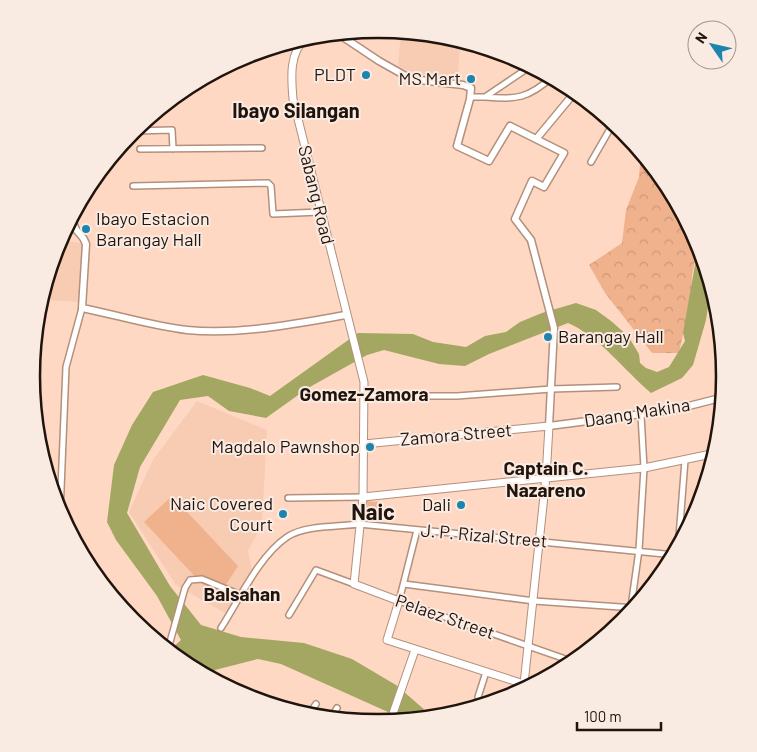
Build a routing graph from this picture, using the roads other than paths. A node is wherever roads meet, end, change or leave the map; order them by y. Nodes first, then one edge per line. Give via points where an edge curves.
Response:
1 (346, 39) edge
2 (300, 47) edge
3 (524, 70) edge
4 (546, 82) edge
5 (471, 96) junction
6 (486, 96) junction
7 (571, 97) edge
8 (610, 129) edge
9 (146, 131) edge
10 (537, 138) junction
11 (174, 148) junction
12 (262, 148) dead end
13 (140, 149) dead end
14 (591, 162) dead end
15 (133, 186) dead end
16 (320, 212) junction
17 (74, 228) edge
18 (82, 308) junction
19 (346, 315) junction
20 (617, 387) dead end
21 (552, 388) junction
22 (364, 396) junction
23 (716, 400) edge
24 (641, 415) junction
25 (549, 426) junction
26 (364, 444) junction
27 (707, 456) edge
28 (685, 460) junction
29 (644, 468) junction
30 (546, 477) junction
31 (61, 492) edge
32 (363, 497) junction
33 (288, 498) dead end
34 (359, 524) junction
35 (417, 530) junction
36 (679, 531) edge
37 (540, 541) junction
38 (639, 550) junction
39 (666, 554) edge
40 (354, 584) junction
41 (404, 584) junction
42 (241, 596) junction
43 (633, 599) edge
44 (399, 601) junction
45 (534, 601) junction
46 (623, 609) edge
47 (289, 615) dead end
48 (221, 628) dead end
49 (169, 643) edge
50 (529, 646) junction
51 (416, 650) junction
52 (564, 659) edge
53 (486, 672) junction
54 (528, 680) edge
55 (521, 683) edge
56 (478, 697) dead end
57 (316, 704) dead end
58 (313, 708) edge
59 (337, 708) dead end
60 (335, 712) edge
61 (394, 714) edge

1 - 5 street via 411,80 468,85
2 - 16 main road, Sabang Road via 294,57 291,73 293,98
3 - 6 street
4 - 6 street via 520,98
5 - 6 street
5 - 10 street via 457,146 488,161 510,126
7 - 10 street
8 - 14 street
9 - 11 street via 172,130
10 - 21 street via 564,153 544,187 532,181 515,219 531,240 554,328
11 - 12 street
11 - 13 street
15 - 16 street via 268,183 273,214
16 - 19 main road, Sabang Road
17 - 18 street via 86,244
18 - 19 street via 185,330 217,331 275,328
18 - 31 street via 66,367
19 - 22 main road, Sabang Road via 360,364
20 - 21 street
21 - 22 street via 456,396
21 - 25 street
22 - 26 main road, Sabang Road
23 - 24 street, Daang Makina
24 - 25 street, Daang Makina
24 - 29 street
25 - 26 main road, Zamora Street
25 - 30 main road
26 - 32 main road, Sabang Road
27 - 28 main road
28 - 29 main road
28 - 36 street
29 - 30 main road
29 - 38 street
30 - 32 main road
30 - 37 main road
32 - 33 street
32 - 34 main road, Sabang Road
34 - 35 street, J. P. Rizal Street
34 - 40 main road, Sabang Road
34 - 42 street, J. P. Rizal Street via 308,530 287,537 262,561
35 - 37 street, J. P. Rizal Street
35 - 41 street
37 - 38 street, J. P. Rizal Street
37 - 45 main road
38 - 39 street, J. P. Rizal Street
38 - 43 street
40 - 44 main road, Pelaez Street
40 - 47 street, Pelaez Street via 316,570
41 - 44 street
41 - 45 street
42 - 48 street, J. P. Rizal Street
42 - 49 street via 202,579 187,583
44 - 50 street, Pelaez Street
44 - 51 main road via 387,640
45 - 46 street
45 - 50 main road
50 - 52 street, Pelaez Street
50 - 54 main road
51 - 53 main road
51 - 61 main road
53 - 55 main road
53 - 56 street
57 - 58 street
59 - 60 street

